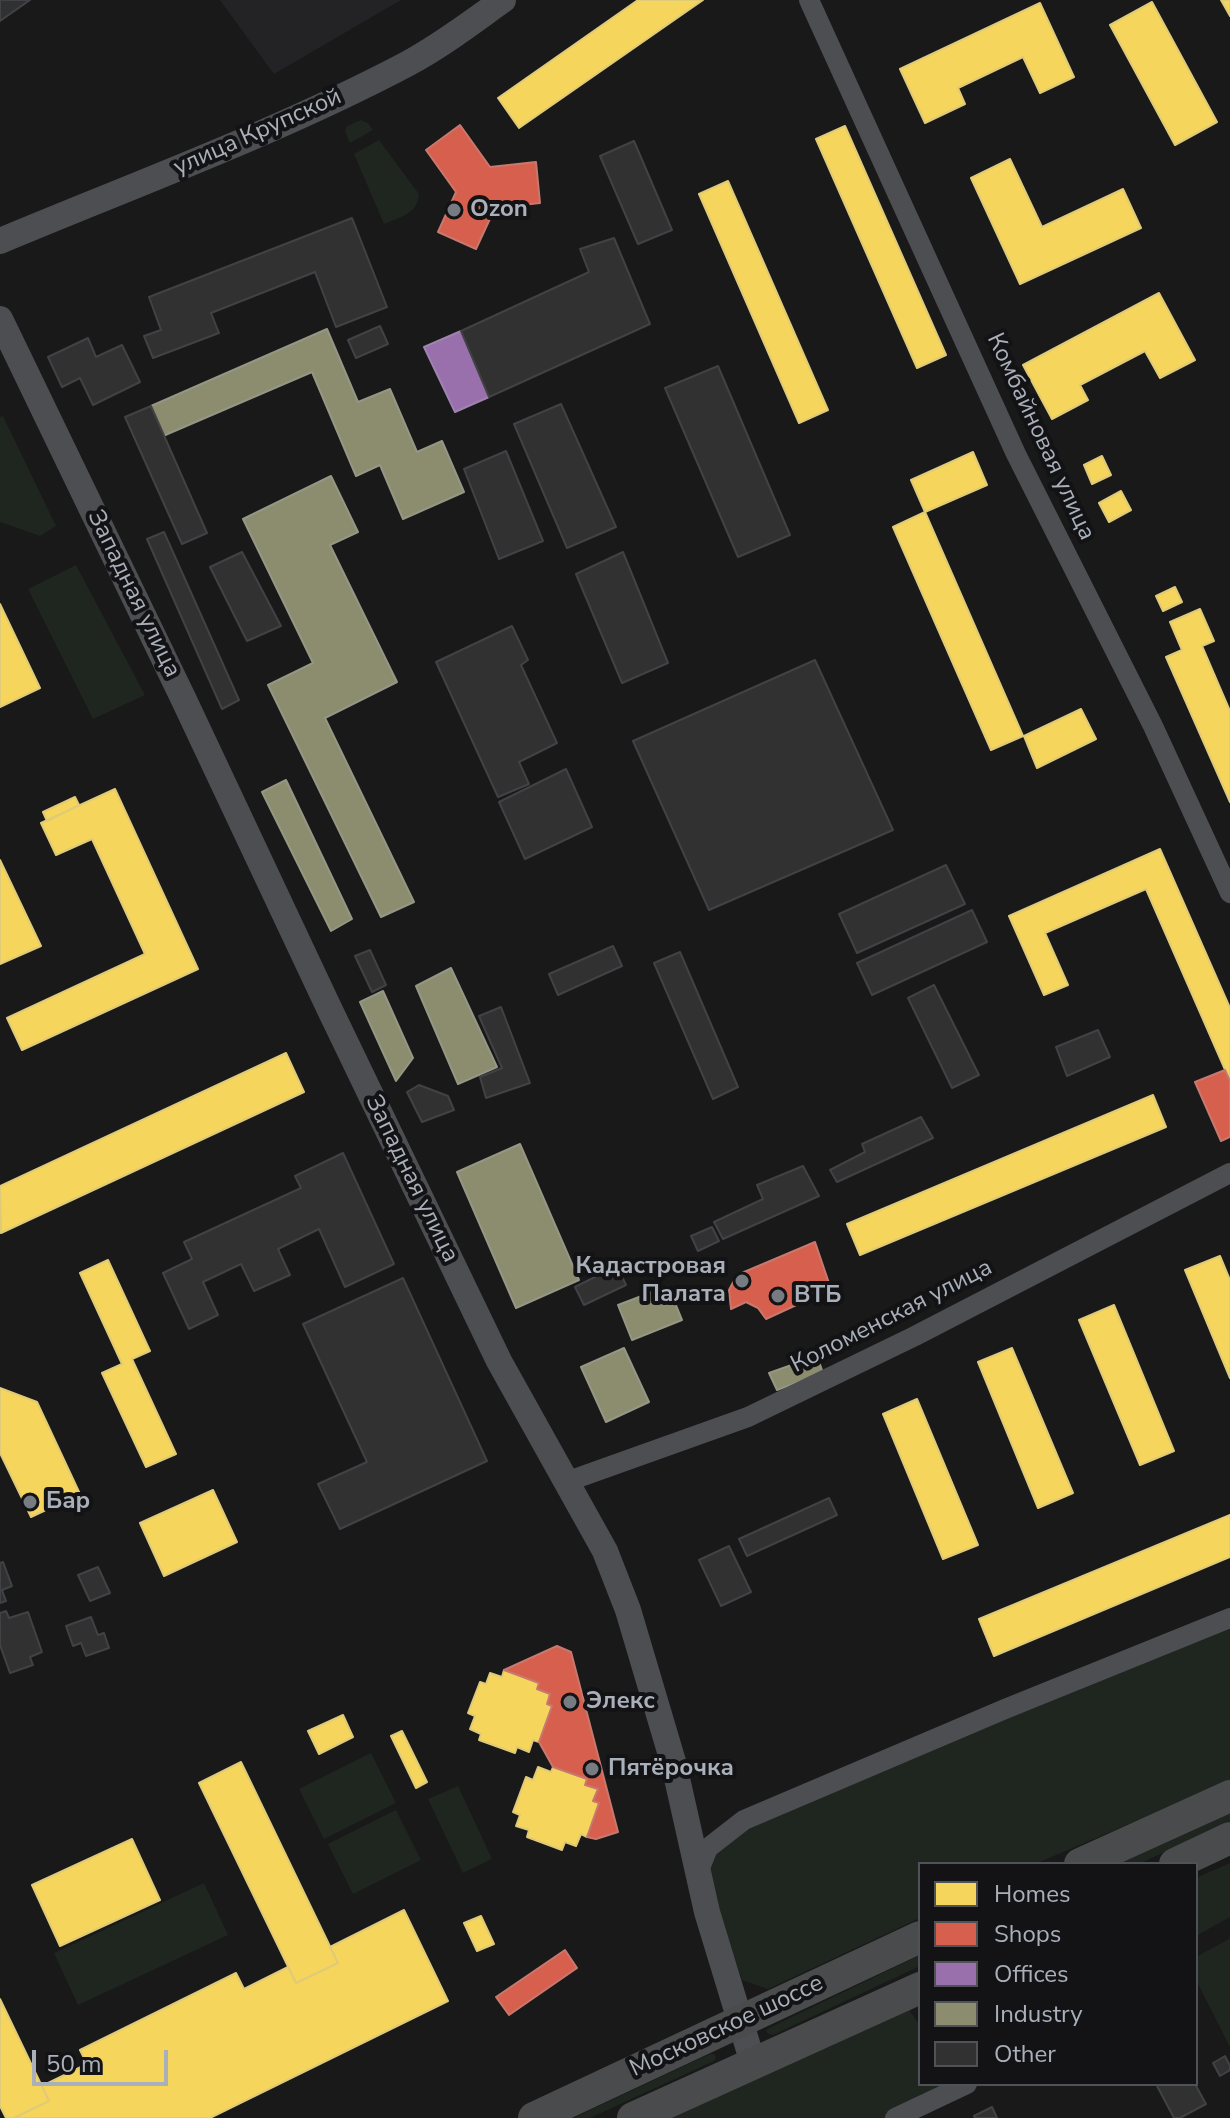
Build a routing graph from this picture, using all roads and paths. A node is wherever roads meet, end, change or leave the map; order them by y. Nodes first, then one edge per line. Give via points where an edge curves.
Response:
1 (503, 0) edge
2 (809, 0) edge
3 (0, 241) edge
4 (0, 319) edge
5 (1230, 893) edge
6 (1230, 1173) edge
7 (566, 1482) junction
8 (1230, 1618) edge
9 (1230, 1796) edge
10 (1230, 1838) edge
11 (1084, 1862) edge
12 (1179, 1862) edge
13 (698, 1873) junction
14 (918, 1938) edge
15 (918, 1989) edge
16 (741, 2020) junction
17 (753, 2063) junction
18 (963, 2086) edge
19 (534, 2118) edge
20 (633, 2118) edge
21 (895, 2118) edge

1 - 3 street, улица Крупской via 409,63 322,105
2 - 5 street, Комбайновая улица via 1016,454
4 - 7 street, Западная улица via 499,1361
6 - 7 street, Коломенская улица via 748,1417
7 - 13 street, Западная улица via 605,1551 624,1598 674,1765
8 - 13 street via 744,1820 708,1848
9 - 11 main road
10 - 12 main road
13 - 16 street, Западная улица
14 - 16 main road, Московское шоссе
15 - 17 main road, Московское шоссе
16 - 17 street, Западная улица
16 - 19 main road, Московское шоссе
17 - 20 main road, Московское шоссе
18 - 21 street

